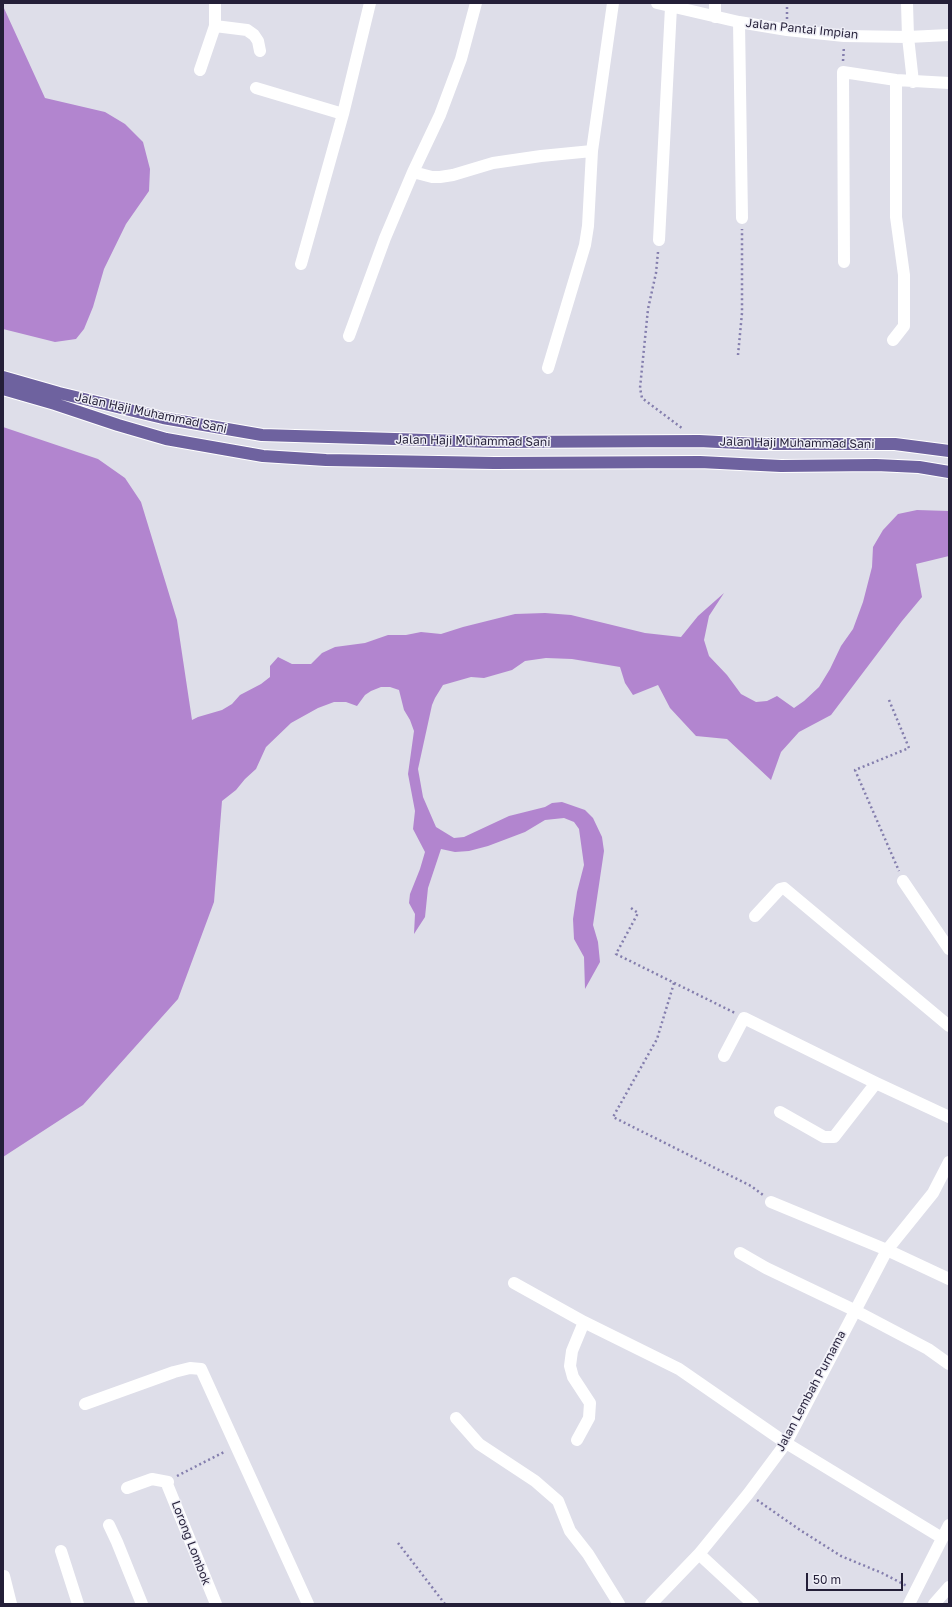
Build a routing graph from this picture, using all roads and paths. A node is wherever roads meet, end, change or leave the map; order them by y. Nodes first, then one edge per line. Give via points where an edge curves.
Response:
1 (215, 3) edge
2 (370, 3) edge
3 (476, 3) edge
4 (613, 3) edge
5 (657, 3) edge
6 (715, 3) edge
7 (907, 3) edge
8 (671, 7) junction
9 (714, 17) junction
10 (739, 22) junction
11 (215, 26) junction
12 (949, 35) edge
13 (844, 36) junction
14 (908, 37) junction
15 (260, 51) dead end
16 (200, 70) dead end
17 (843, 72) junction
18 (896, 80) junction
19 (913, 82) junction
20 (949, 83) edge
21 (256, 88) dead end
22 (343, 114) junction
23 (592, 151) junction
24 (413, 172) junction
25 (742, 218) joint
26 (659, 240) joint
27 (844, 262) dead end
28 (301, 264) dead end
29 (349, 336) dead end
30 (893, 340) dead end
31 (738, 355) dead end
32 (548, 368) dead end
33 (3, 377) edge
34 (3, 389) edge
35 (57, 399) junction
36 (699, 441) junction
37 (949, 451) edge
38 (700, 462) junction
39 (949, 472) edge
40 (889, 700) dead end
41 (903, 881) joint
42 (630, 908) dead end
43 (755, 916) dead end
44 (949, 949) edge
45 (674, 983) junction
46 (744, 1018) junction
47 (949, 1026) edge
48 (724, 1056) dead end
49 (876, 1083) junction
50 (780, 1112) dead end
51 (949, 1117) edge
52 (949, 1162) edge
53 (771, 1202) joint
54 (887, 1250) junction
55 (740, 1253) dead end
56 (949, 1279) edge
57 (514, 1283) dead end
58 (854, 1310) junction
59 (584, 1322) junction
60 (949, 1364) edge
61 (84, 1404) dead end
62 (456, 1418) dead end
63 (577, 1440) dead end
64 (786, 1443) junction
65 (236, 1446) junction
66 (168, 1482) junction
67 (127, 1488) dead end
68 (748, 1494) junction
69 (109, 1525) dead end
70 (949, 1525) edge
71 (942, 1538) junction
72 (398, 1543) dead end
73 (61, 1551) dead end
74 (699, 1554) junction
75 (4, 1576) dead end
76 (949, 1587) edge
77 (915, 1590) junction
78 (11, 1604) edge
79 (78, 1604) edge
80 (142, 1604) edge
81 (216, 1604) edge
82 (308, 1604) edge
83 (445, 1604) edge
84 (619, 1604) edge
85 (651, 1604) edge
86 (753, 1604) edge
87 (909, 1604) edge
88 (934, 1604) edge

1 - 11 street
2 - 22 street
3 - 24 street via 461,59 440,115
4 - 23 street
5 - 8 street, Jalan Pantai Impian
6 - 9 street
7 - 14 street
8 - 9 street, Jalan Pantai Impian
8 - 26 street
9 - 10 street, Jalan Pantai Impian
10 - 13 street, Jalan Pantai Impian
10 - 25 street
11 - 15 street via 247,30 258,41
11 - 16 street
12 - 14 street, Jalan Pantai Impian
13 - 14 street, Jalan Pantai Impian
13 - 17 path
14 - 19 street
17 - 18 street
17 - 27 street
18 - 19 street
18 - 30 street via 896,217 904,275 904,326
19 - 20 street
21 - 22 street
22 - 28 street
23 - 24 street via 493,163 440,177
23 - 32 street via 585,245
24 - 29 street via 385,238
25 - 31 path via 742,313
26 - 36 path via 656,273 648,309 640,388 642,398
33 - 35 main road, Jalan Haji Muhammad Sani
34 - 35 main road
35 - 36 main road, Jalan Haji Muhammad Sani via 262,435 494,442
35 - 38 main road, Jalan Haji Muhammad Sani via 118,425 166,438 263,456 326,460 494,463
36 - 37 main road, Jalan Haji Muhammad Sani via 758,444 895,444
36 - 38 main road
38 - 39 main road, Jalan Haji Muhammad Sani via 781,466 876,465 919,467
40 - 41 path via 909,748 855,770
41 - 44 street
42 - 45 path via 638,913 616,954
43 - 47 street via 780,889 784,888
45 - 46 path
45 - 53 path via 656,1039 613,1117 751,1186
46 - 48 street
46 - 49 street
49 - 50 street via 834,1137 824,1137
49 - 51 street
52 - 54 street, Jalan Lembah Purnama via 932,1193
53 - 54 street
54 - 56 street
54 - 58 street, Jalan Lembah Purnama
55 - 58 street
57 - 59 street
58 - 60 street via 928,1349
58 - 64 street, Jalan Lembah Purnama
59 - 63 street via 572,1351 570,1366 573,1377 590,1403 589,1418
59 - 64 street via 679,1369
61 - 65 street via 174,1372 190,1368 201,1369
62 - 84 street via 479,1444 535,1481 558,1501 570,1531 588,1554
64 - 68 street, Jalan Lembah Purnama
64 - 71 street
65 - 66 path
65 - 82 street
66 - 67 street via 152,1479
66 - 81 street, Lorong Lombok
68 - 74 street, Jalan Lembah Purnama
68 - 77 path via 841,1556
69 - 80 street
70 - 71 street
71 - 77 street
72 - 83 path
73 - 79 street
74 - 85 street, Jalan Lembah Purnama
74 - 86 street
75 - 78 street
76 - 88 street
77 - 87 street

